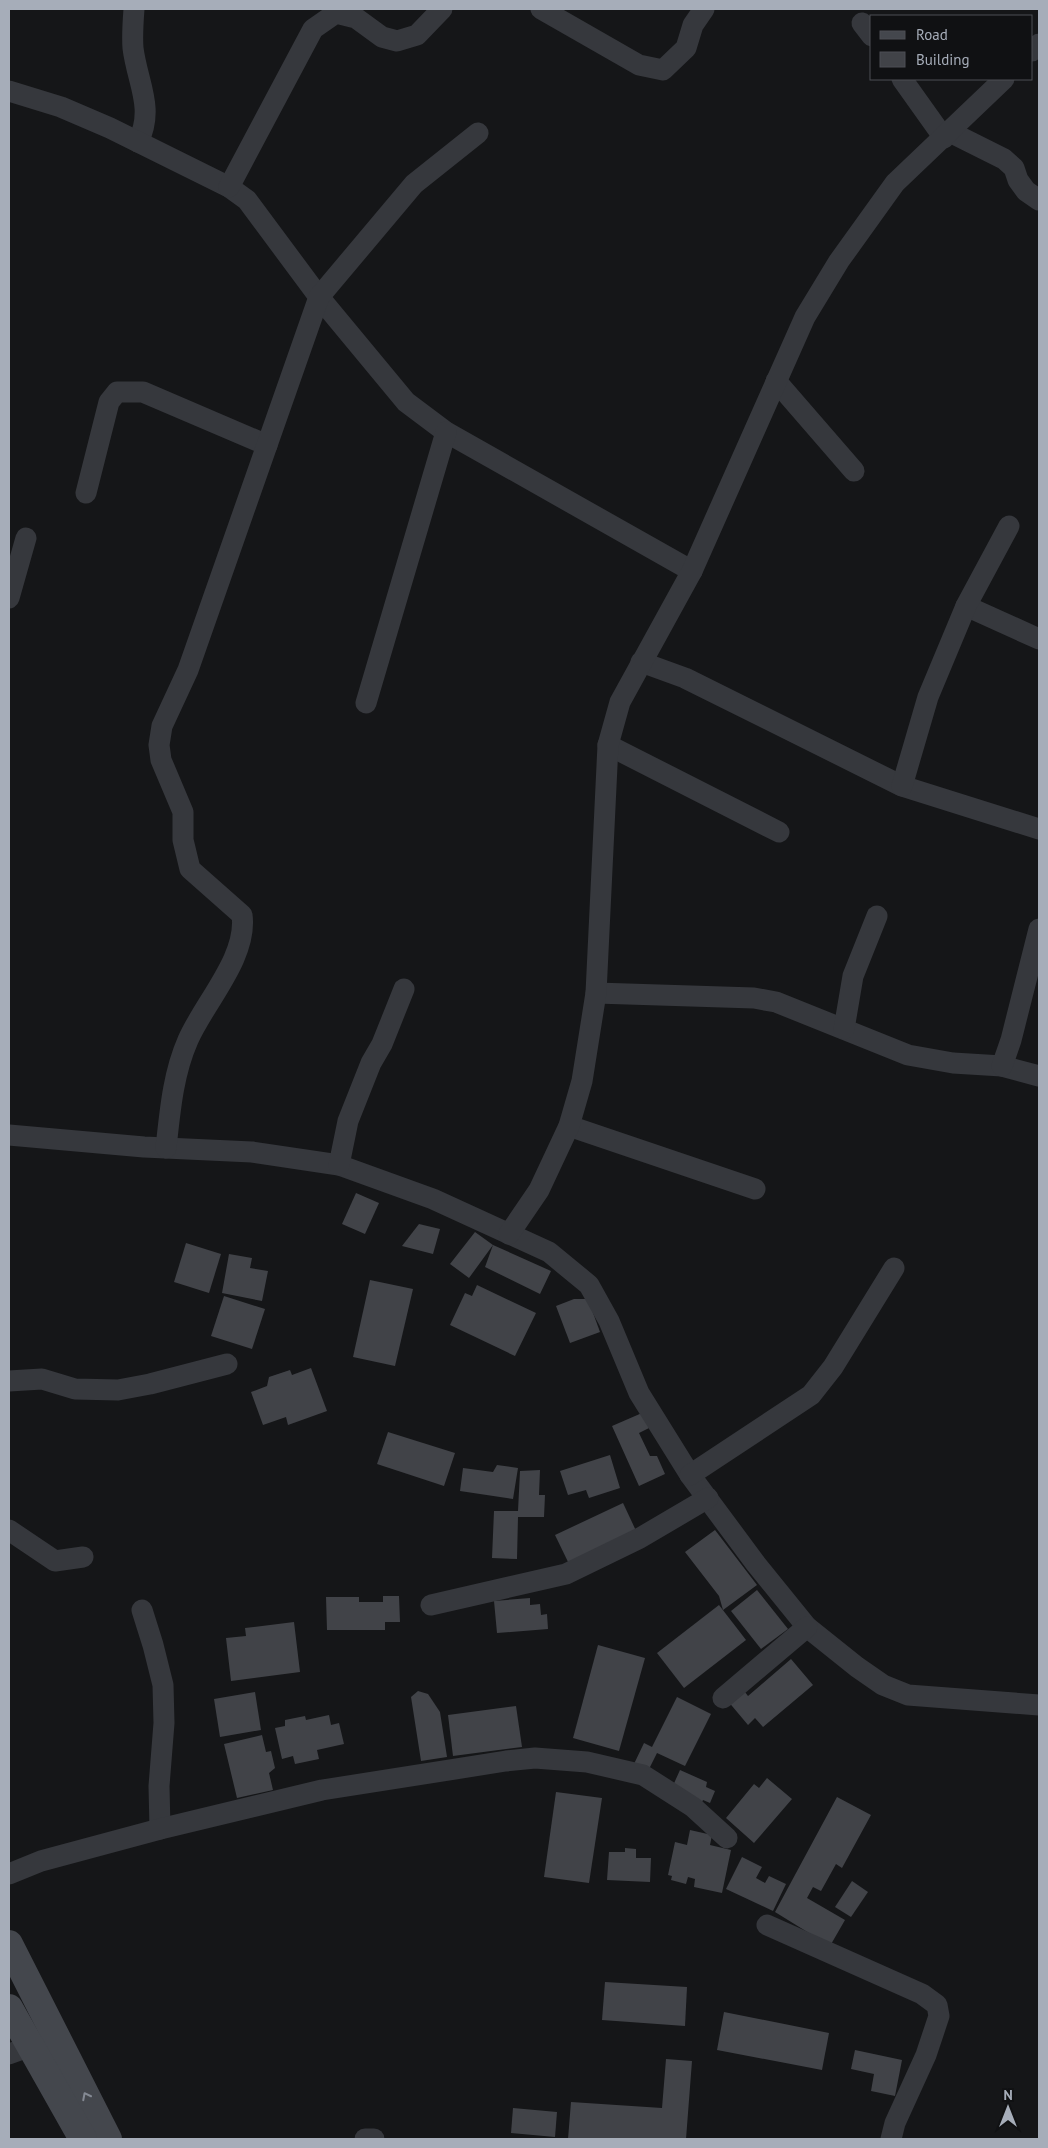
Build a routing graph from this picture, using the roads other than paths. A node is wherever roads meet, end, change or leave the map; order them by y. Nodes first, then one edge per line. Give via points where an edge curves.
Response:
1 (134, 9) edge
2 (442, 9) edge
3 (541, 9) edge
4 (704, 9) edge
5 (903, 80) edge
6 (1003, 80) edge
7 (9, 91) edge
8 (478, 133) dead end
9 (947, 135) junction
10 (138, 142) junction
11 (229, 187) junction
12 (1039, 200) edge
13 (319, 297) junction
14 (776, 381) junction
15 (446, 432) junction
16 (267, 444) junction
17 (854, 471) dead end
18 (86, 493) dead end
19 (1009, 526) dead end
20 (26, 538) dead end
21 (692, 571) junction
22 (9, 598) edge
23 (966, 606) junction
24 (1039, 639) edge
25 (641, 662) junction
26 (366, 703) dead end
27 (608, 745) junction
28 (902, 786) junction
29 (1039, 829) edge
30 (779, 832) dead end
31 (877, 916) dead end
32 (1039, 929) edge
33 (404, 989) dead end
34 (596, 993) junction
35 (844, 1029) junction
36 (1002, 1066) junction
37 (1039, 1076) edge
38 (569, 1126) junction
39 (9, 1136) edge
40 (166, 1148) junction
41 (339, 1165) junction
42 (755, 1189) dead end
43 (509, 1234) junction
44 (894, 1268) dead end
45 (227, 1364) dead end
46 (9, 1381) edge
47 (690, 1475) junction
48 (708, 1498) junction
49 (9, 1530) edge
50 (83, 1557) dead end
51 (431, 1605) dead end
52 (142, 1610) dead end
53 (807, 1627) junction
54 (723, 1698) dead end
55 (1039, 1706) edge
56 (160, 1829) junction
57 (727, 1838) dead end
58 (9, 1874) edge
59 (766, 1925) dead end
60 (9, 1944) edge
61 (9, 2008) edge
62 (20, 2050) edge
63 (83, 2139) edge
64 (108, 2139) edge
65 (365, 2139) edge
66 (374, 2139) edge
67 (891, 2139) edge

1 - 10 street via 133,47 146,111 146,122
2 - 11 street via 417,35 398,41 382,37 356,18 336,12 314,29
3 - 4 street via 639,65 663,70 686,48 693,25
5 - 9 street
6 - 9 street
7 - 10 street via 61,107
8 - 13 street via 414,184
9 - 12 street via 1004,159 1014,168 1026,191
9 - 14 street via 894,183 839,261 805,316
10 - 11 street
11 - 13 street via 247,200
13 - 15 street via 406,402
13 - 16 street
14 - 17 street
14 - 21 street
15 - 21 street
15 - 26 street
16 - 18 street via 143,392 117,392 109,402
16 - 40 street via 188,670 162,726 159,745 161,760 183,812 183,840 190,869 242,915 244,926 236,954 188,1040 171,1094
19 - 23 street
20 - 22 street
21 - 25 street
23 - 24 street
23 - 28 street via 928,697
25 - 27 street via 620,702
25 - 28 street via 686,678
27 - 30 street
27 - 34 street
28 - 29 street
31 - 35 street via 853,976
32 - 36 street
33 - 41 street via 348,1121
34 - 35 street via 754,998 776,1002
34 - 38 street via 582,1082
35 - 36 street via 908,1055 953,1063
36 - 37 street
38 - 42 street
38 - 43 street via 539,1190
39 - 40 street
40 - 41 street via 252,1152
41 - 43 street via 433,1199
43 - 47 street via 549,1252 589,1285 609,1320 639,1393
44 - 47 street via 833,1367 811,1395
45 - 46 street via 118,1390 76,1388 42,1379
47 - 48 street
48 - 51 street via 640,1538 566,1574
48 - 53 street
49 - 50 street via 55,1561
52 - 56 street via 163,1685
53 - 54 street
53 - 55 street via 883,1685 908,1695
56 - 57 street via 322,1790 534,1758 587,1762 643,1775 693,1807
56 - 58 street via 41,1861
59 - 67 street via 922,1994 937,2005 939,2016 926,2055
64 -> 60 main road
61 - 62 main road
62 - 63 main road
65 - 66 street

